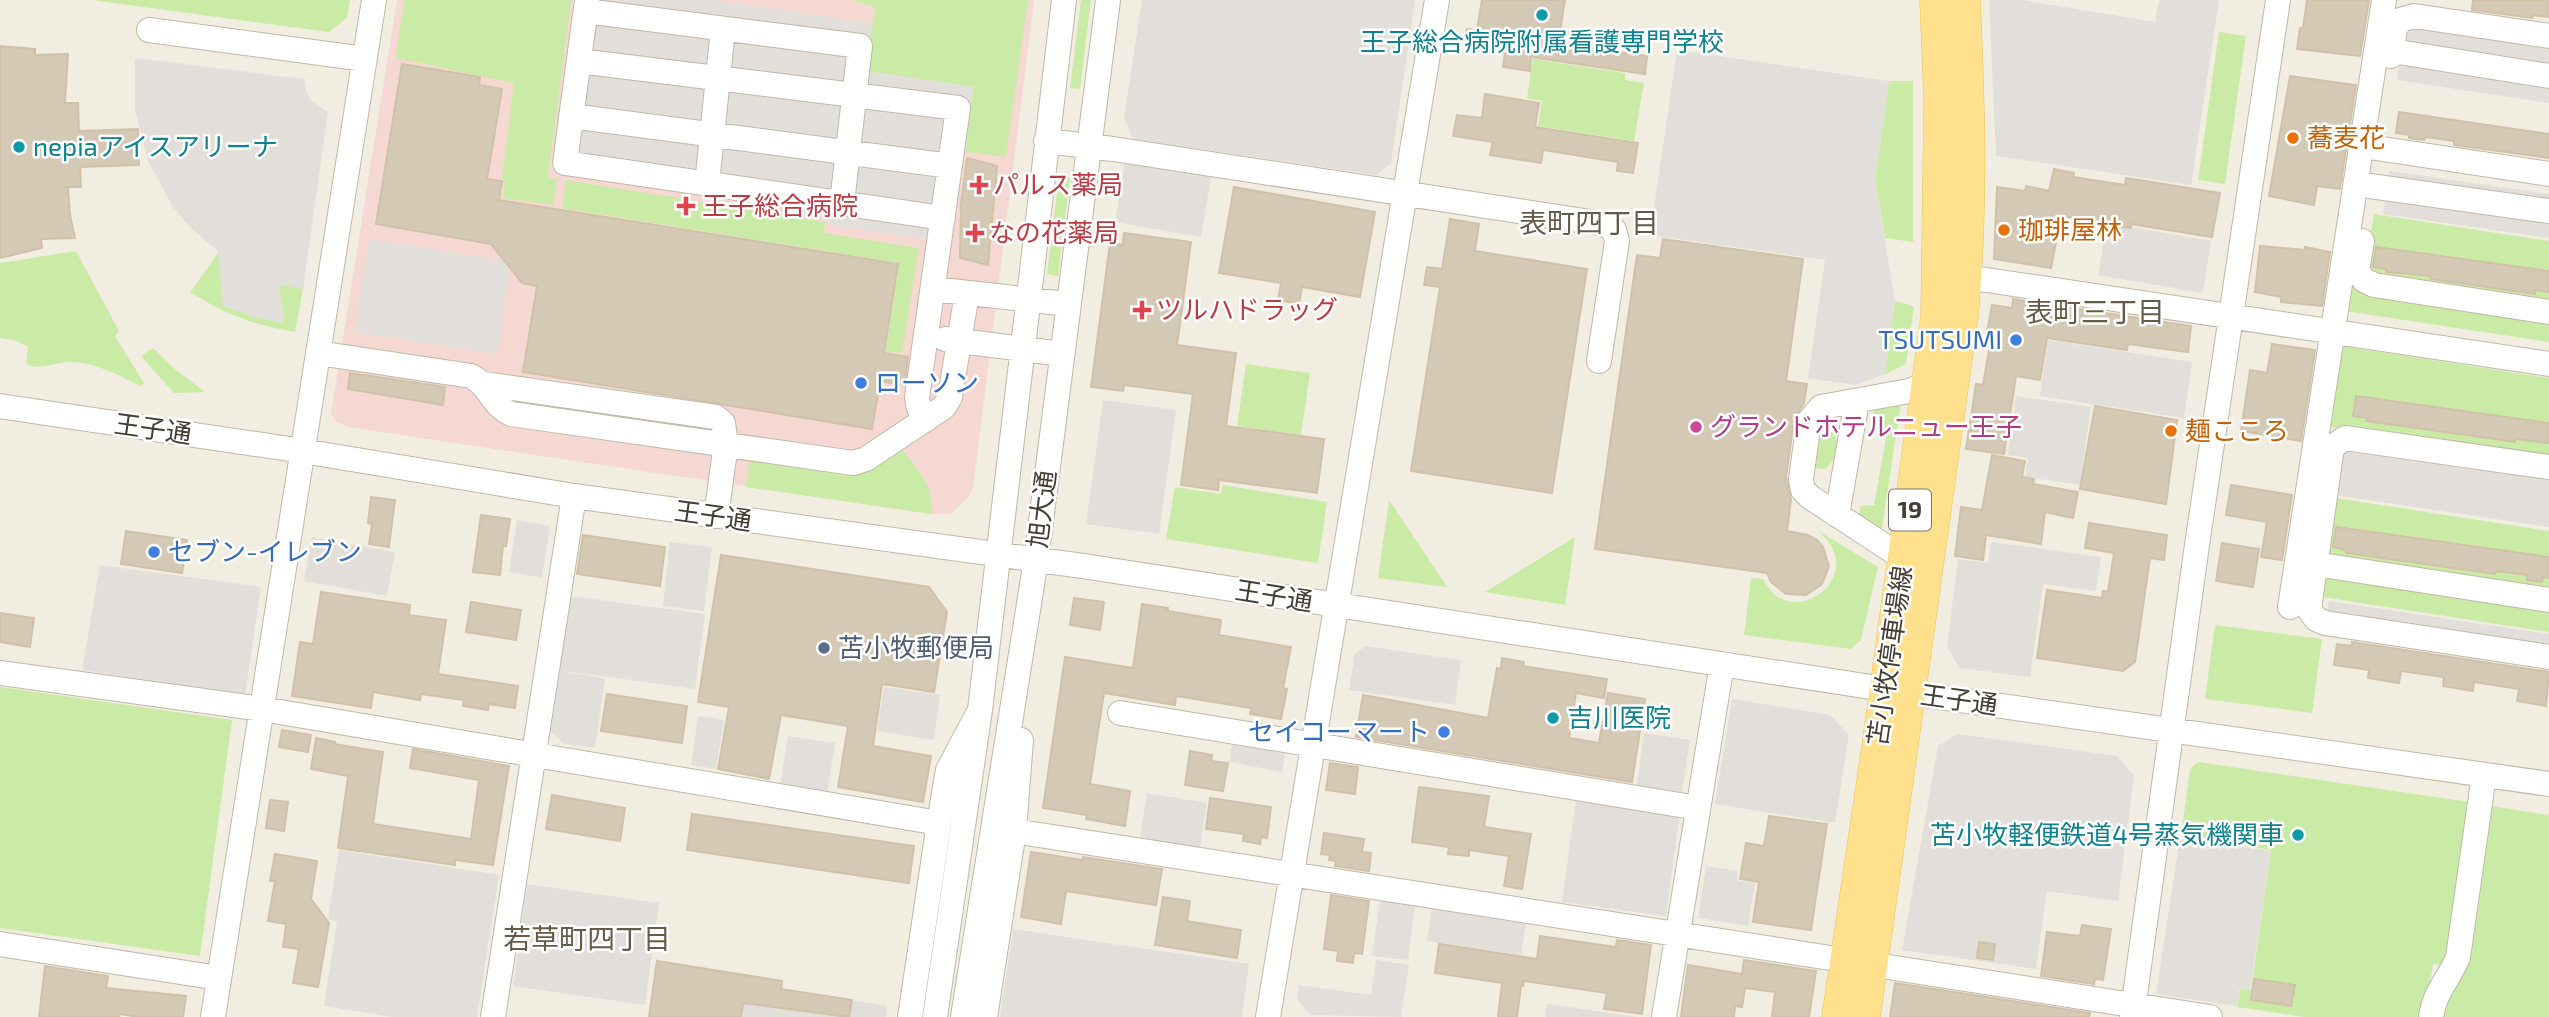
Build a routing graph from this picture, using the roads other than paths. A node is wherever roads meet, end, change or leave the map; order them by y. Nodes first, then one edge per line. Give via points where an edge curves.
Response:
1 (374, 0) edge
2 (1064, 0) edge
3 (1108, 0) edge
4 (1437, 0) edge
5 (1936, 0) edge
6 (1964, 0) edge
7 (2278, 0) edge
8 (2384, 0) edge
9 (587, 6) edge
10 (723, 29) junction
11 (149, 30) dead end
12 (2549, 36) edge
13 (2392, 51) junction
14 (365, 59) junction
15 (579, 61) junction
16 (2549, 76) edge
17 (718, 78) junction
18 (855, 95) junction
19 (572, 116) junction
20 (712, 135) junction
21 (1046, 141) junction
22 (1088, 146) junction
23 (2376, 148) junction
24 (848, 153) junction
25 (950, 166) junction
26 (2549, 174) edge
27 (707, 184) junction
28 (2370, 186) junction
29 (1405, 193) junction
30 (842, 203) junction
31 (2549, 211) edge
32 (943, 218) junction
33 (1952, 276) junction
34 (933, 289) junction
35 (968, 293) junction
36 (1028, 300) junction
37 (1068, 304) junction
38 (2549, 312) edge
39 (2231, 315) junction
40 (2332, 331) junction
41 (926, 337) junction
42 (961, 341) junction
43 (1022, 349) junction
44 (318, 353) junction
45 (1062, 354) junction
46 (1599, 361) dead end
47 (2549, 364) edge
48 (1928, 384) junction
49 (1857, 401) junction
50 (0, 406) edge
51 (927, 419) junction
52 (726, 444) junction
53 (303, 451) junction
54 (2549, 467) edge
55 (574, 496) junction
56 (1837, 515) junction
57 (716, 516) junction
58 (998, 555) junction
59 (1903, 558) junction
60 (1036, 560) junction
61 (2315, 564) junction
62 (2549, 600) edge
63 (1337, 605) junction
64 (2290, 607) dead end
65 (2549, 657) edge
66 (1722, 664) junction
67 (0, 673) edge
68 (1897, 691) junction
69 (1014, 694) junction
70 (262, 709) junction
71 (980, 710) junction
72 (1120, 713) dead end
73 (2171, 730) junction
74 (1314, 745) junction
75 (533, 755) junction
76 (2484, 775) junction
77 (2549, 784) edge
78 (1698, 808) junction
79 (939, 823) junction
80 (1014, 831) junction
81 (1293, 874) junction
82 (1677, 934) junction
83 (0, 944) edge
84 (1859, 963) junction
85 (219, 978) junction
86 (2133, 1011) edge
87 (213, 1017) edge
88 (494, 1017) edge
89 (910, 1017) edge
90 (934, 1017) edge
91 (963, 1017) edge
92 (985, 1017) edge
93 (1269, 1017) edge
94 (1664, 1017) edge
95 (1838, 1017) edge
96 (1864, 1017) edge
97 (2210, 1017) edge
98 (2431, 1017) edge

1 - 14 street
2 - 21 street, 旭大通
3 - 22 street, 旭大通
4 - 29 street
5 - 33 main road, 苫小牧停車場線 / 19
6 - 33 main road, 苫小牧停車場線 / 19 via 1969,106
7 - 39 street
8 - 40 street
9 - 10 street
9 - 15 street
10 - 17 street
10 - 18 street via 860,46
11 - 14 street
12 - 13 street via 2414,16 2400,20
13 - 16 street
13 - 23 street
14 - 44 street
15 - 17 street
15 - 19 street
17 - 18 street
17 - 20 street
18 - 24 street
18 - 25 street via 958,108
19 - 20 street
19 - 27 street via 565,163
20 - 24 street
20 - 27 street
21 - 22 street
21 - 36 street, 旭大通
22 - 29 street
22 - 37 street, 旭大通
23 - 26 street
23 - 28 street
24 - 25 street
24 - 30 street
25 - 32 street
27 - 30 street
28 - 31 street
28 - 38 street via 2357,271 2364,280
29 - 46 street via 1604,224 1614,230 1617,241
29 - 63 street
30 - 32 street
32 - 34 street
33 - 39 street
33 - 48 main road, 苫小牧停車場線 / 19 via 1937,316
33 - 68 main road, 苫小牧停車場線 / 19
34 - 35 street
34 - 41 street
35 - 36 street
35 - 42 street
36 - 37 street
36 - 43 street, 旭大通
37 - 45 street, 旭大通
39 - 40 street
39 - 73 street
40 - 47 street
40 - 64 street
41 - 42 street
41 - 51 street via 917,398
42 - 43 street
42 - 51 street via 950,397
43 - 45 street
43 - 58 street, 旭大通
44 - 52 street via 471,376 511,414
44 - 53 street
45 - 60 street, 旭大通
48 - 49 street
48 - 59 main road, 苫小牧停車場線 / 19
49 - 56 street
49 - 56 street via 1821,407 1810,421 1803,490
50 - 53 street, 王子通
51 - 52 street via 853,463
52 - 57 street
53 - 55 street, 王子通
53 - 70 street
54 - 61 street via 2345,438 2332,447
55 - 57 street, 王子通
55 - 75 street
56 - 59 street
57 - 58 street, 王子通
58 - 60 street, 王子通
58 - 71 street, 旭大通
59 - 68 main road, 苫小牧停車場線 / 19
60 - 63 street, 王子通
60 - 69 street, 旭大通
61 - 62 street
61 - 65 street via 2309,608 2325,623
63 - 66 street, 王子通
63 - 74 street
66 - 68 street, 王子通
66 - 78 street
67 - 70 street
68 - 73 street, 王子通
68 - 84 main road, 苫小牧停車場線 / 19 via 1878,747
69 - 80 street via 1021,736
69 - 91 street, 旭大通
70 - 75 street
70 - 85 street
71 - 79 street via 948,769
71 - 90 street, 旭大通
72 - 74 street
73 - 76 street, 王子通
73 - 86 street
74 - 78 street
74 - 81 street
75 - 79 street
75 - 88 street
76 - 77 street, 王子通
76 - 98 street via 2458,957 2440,987
78 - 82 street
79 - 89 street
80 - 81 street
80 - 92 street
81 - 82 street
81 - 93 street
82 - 84 street
82 - 94 street
83 - 85 street
84 - 86 street
84 - 95 main road, 苫小牧停車場線 / 19
84 - 96 main road, 苫小牧停車場線 / 19
85 - 87 street
86 - 97 street

